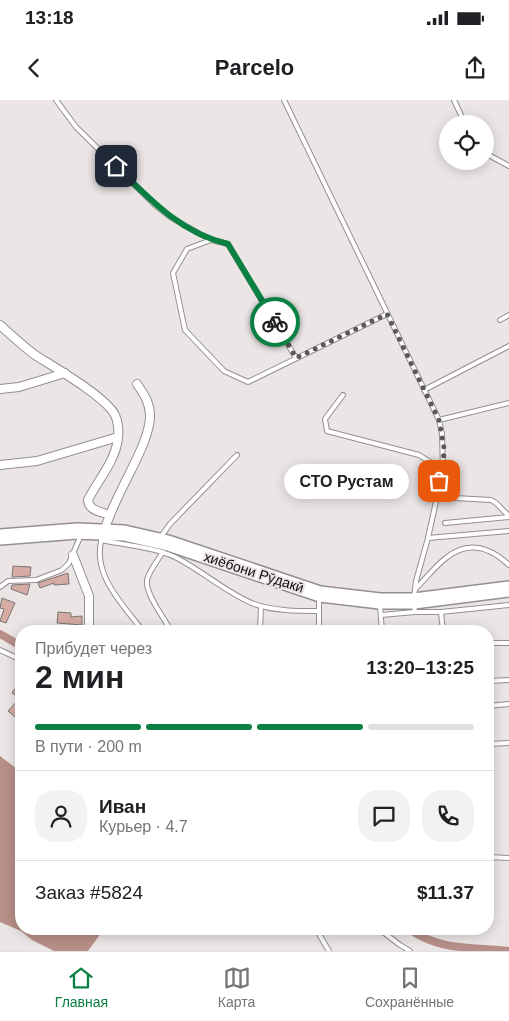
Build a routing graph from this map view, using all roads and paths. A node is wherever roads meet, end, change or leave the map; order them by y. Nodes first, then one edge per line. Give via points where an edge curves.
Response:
1 (56, 100) edge
2 (284, 100) edge
3 (454, 100) edge
4 (461, 115) edge
5 (494, 158) edge
6 (509, 166) edge
7 (211, 240) junction
8 (387, 314) junction
9 (509, 315) edge
10 (500, 320) dead end
11 (0, 325) edge
12 (509, 346) edge
13 (296, 358) junction
14 (65, 372) junction
15 (137, 384) dead end
16 (0, 389) edge
17 (424, 390) junction
18 (343, 395) dead end
19 (509, 403) edge
20 (439, 420) junction
21 (118, 437) junction
22 (237, 455) dead end
23 (0, 465) edge
24 (443, 470) junction
25 (437, 497) junction
26 (109, 515) junction
27 (509, 516) edge
28 (445, 523) dead end
29 (84, 531) junction
30 (509, 531) edge
31 (103, 536) junction
32 (0, 537) edge
33 (428, 538) junction
34 (163, 546) junction
35 (73, 555) junction
36 (509, 565) edge
37 (0, 587) edge
38 (509, 589) edge
39 (320, 594) junction
40 (414, 600) junction
41 (509, 605) edge
42 (261, 606) junction
43 (380, 608) junction
44 (318, 611) junction
45 (441, 612) junction
46 (89, 625) edge
47 (139, 625) edge
48 (167, 625) edge
49 (260, 625) edge
50 (319, 625) edge
51 (381, 625) edge
52 (442, 625) edge
53 (494, 643) edge
54 (509, 643) edge
55 (0, 650) edge
56 (15, 657) edge
57 (509, 680) edge
58 (494, 681) edge
59 (509, 704) edge
60 (494, 705) edge
61 (509, 743) edge
62 (494, 744) edge
63 (494, 857) edge
64 (509, 858) edge
65 (320, 935) edge
66 (387, 935) edge
67 (329, 951) edge
68 (410, 951) edge

1 - 7 lane via 76,127 156,206
2 - 8 lane
3 - 4 lane
5 - 6 lane
7 - 13 lane via 228,244
7 - 13 lane via 187,249 173,273 185,330 224,371 248,382
8 - 13 lane
8 - 17 lane
9 - 10 lane
11 - 14 street via 34,354
12 - 17 lane
14 - 16 street via 19,387
14 - 21 street via 115,414
15 - 26 street via 146,397 150,423 138,458
17 - 20 lane
18 - 24 lane via 325,419 327,431 419,455
19 - 20 lane
20 - 24 lane
21 - 23 street via 37,461
21 - 26 street via 112,456 88,500 92,509
22 - 34 lane via 170,524
24 - 25 lane
25 - 27 lane via 491,500
25 - 33 lane
26 - 31 street
27 - 28 lane
29 - 31 highway, хиёбони Рӯдакӣ
29 - 32 highway, хиёбони Рӯдакӣ
29 - 35 lane
30 - 33 lane
31 - 34 highway, хиёбони Рӯдакӣ via 124,533
31 - 47 lane via 99,556 105,580
33 - 40 lane
34 - 39 highway, хиёбони Рӯдакӣ
34 - 42 lane via 176,558
34 - 48 lane via 147,583
35 - 37 lane via 62,570 36,580 8,581
35 - 46 street via 89,596
36 - 40 lane via 484,548 465,548 447,557 424,581
38 - 40 highway, хиёбони Рӯдакӣ
39 - 43 highway, хиёбони Рӯдакӣ
39 - 44 lane
40 - 43 highway, хиёбони Рӯдакӣ
40 - 45 lane
41 - 45 lane
42 - 44 lane
42 - 49 lane
43 - 51 lane
44 - 50 lane
45 - 52 lane
53 - 54 lane
55 - 56 lane
57 - 58 lane
59 - 60 lane
61 - 62 lane
63 - 64 lane
65 - 67 lane
66 - 68 lane

